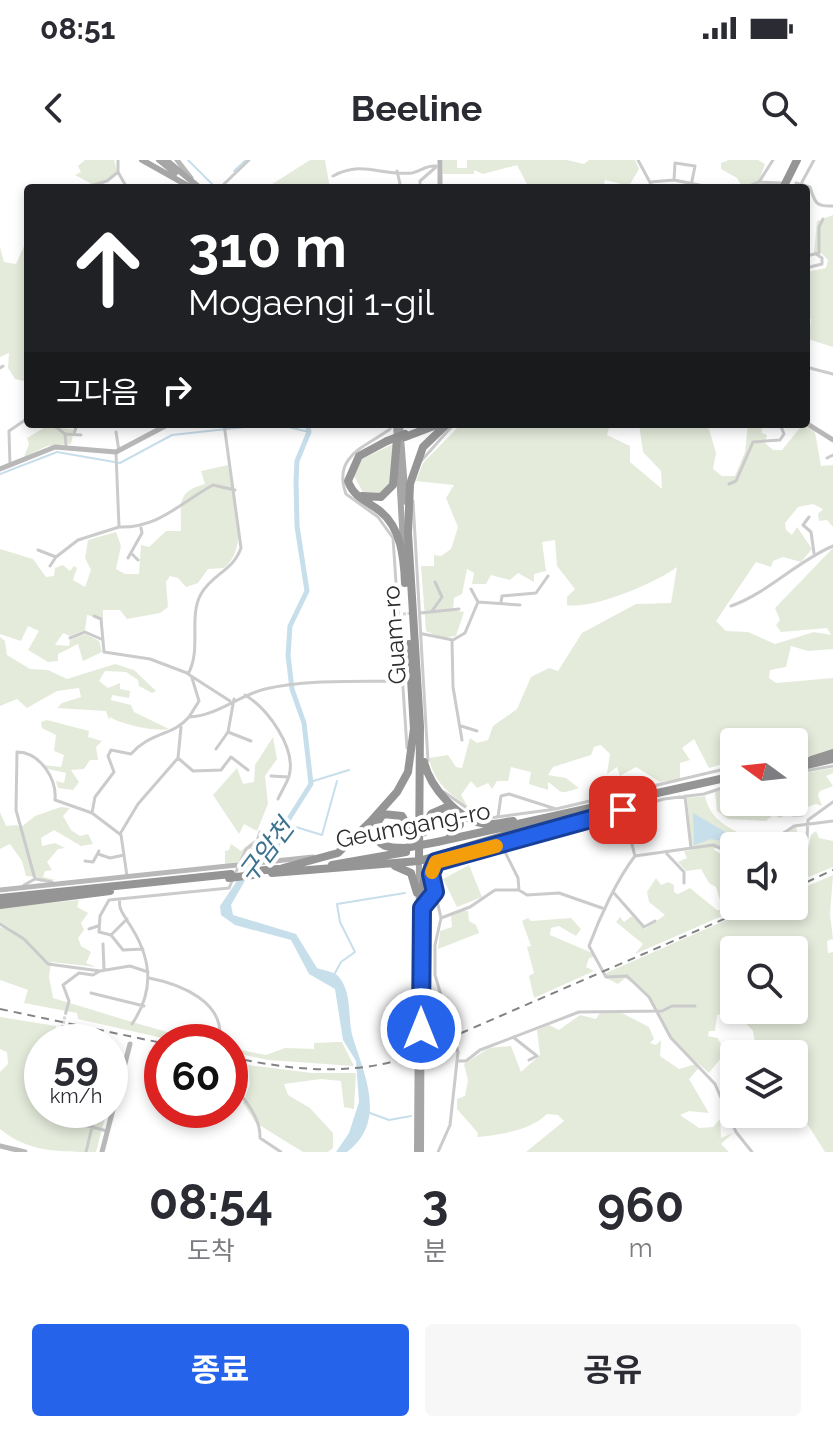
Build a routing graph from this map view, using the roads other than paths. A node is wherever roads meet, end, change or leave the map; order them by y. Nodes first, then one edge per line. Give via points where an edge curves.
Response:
1 (118, 160) edge
2 (142, 160) edge
3 (159, 160) edge
4 (166, 160) edge
5 (177, 160) edge
6 (249, 160) edge
7 (448, 160) edge
8 (638, 160) edge
9 (773, 160) edge
10 (799, 160) edge
11 (814, 160) edge
12 (439, 164) edge
13 (397, 171) junction
14 (118, 172) junction
15 (333, 176) dead end
16 (674, 180) junction
17 (650, 182) joint
18 (759, 182) junction
19 (802, 182) junction
20 (692, 183) junction
21 (97, 184) edge
22 (125, 184) edge
23 (190, 184) edge
24 (192, 184) edge
25 (193, 184) edge
26 (194, 184) edge
27 (224, 184) dead end
28 (400, 184) edge
29 (420, 184) edge
30 (440, 184) edge
31 (696, 184) edge
32 (754, 184) edge
33 (773, 184) edge
34 (788, 184) edge
35 (794, 184) edge
36 (805, 184) edge
37 (810, 187) edge
38 (833, 206) edge
39 (823, 219) dead end
40 (816, 254) junction
41 (810, 255) edge
42 (810, 267) dead end
43 (810, 368) edge
44 (833, 374) edge
45 (24, 421) edge
46 (810, 426) edge
47 (57, 428) edge
48 (76, 428) edge
49 (161, 428) edge
50 (224, 428) edge
51 (390, 428) edge
52 (395, 428) edge
53 (397, 428) edge
54 (421, 428) edge
55 (427, 428) edge
56 (443, 428) edge
57 (450, 428) edge
58 (782, 428) edge
59 (116, 432) dead end
60 (65, 434) junction
61 (74, 434) junction
62 (81, 435) dead end
63 (402, 436) junction
64 (833, 440) edge
65 (388, 442) junction
66 (66, 446) junction
67 (118, 451) junction
68 (833, 455) edge
69 (827, 458) dead end
70 (10, 466) junction
71 (0, 469) edge
72 (729, 484) dead end
73 (235, 490) junction
74 (809, 517) dead end
75 (119, 527) junction
76 (141, 528) junction
77 (408, 533) junction
78 (833, 546) edge
79 (38, 550) dead end
80 (131, 553) junction
81 (814, 553) junction
82 (56, 557) junction
83 (128, 558) dead end
84 (138, 560) dead end
85 (50, 566) dead end
86 (548, 576) dead end
87 (405, 577) junction
88 (435, 582) dead end
89 (471, 589) dead end
90 (478, 602) junction
91 (501, 602) junction
92 (520, 605) dead end
93 (731, 606) dead end
94 (459, 609) dead end
95 (432, 611) junction
96 (419, 613) junction
97 (94, 616) dead end
98 (423, 634) junction
99 (70, 638) dead end
100 (101, 639) junction
101 (453, 640) junction
102 (188, 674) junction
103 (404, 681) junction
104 (245, 695) junction
105 (232, 700) junction
106 (189, 717) junction
107 (417, 726) junction
108 (461, 726) junction
109 (181, 727) junction
110 (477, 731) dead end
111 (228, 732) junction
112 (462, 740) dead end
113 (251, 741) dead end
114 (216, 749) dead end
115 (178, 758) junction
116 (833, 760) edge
117 (808, 764) edge
118 (808, 766) edge
119 (248, 770) dead end
120 (271, 776) dead end
121 (289, 777) junction
122 (720, 778) edge
123 (720, 781) edge
124 (713, 784) junction
125 (685, 796) junction
126 (278, 799) dead end
127 (833, 802) edge
128 (623, 810) junction
129 (92, 813) junction
130 (820, 813) junction
131 (557, 814) junction
132 (496, 819) junction
133 (533, 820) junction
134 (833, 821) edge
135 (827, 822) junction
136 (807, 824) junction
137 (260, 832) dead end
138 (781, 832) edge
139 (807, 832) edge
140 (120, 834) junction
141 (500, 842) junction
142 (419, 844) junction
143 (437, 844) junction
144 (691, 848) junction
145 (720, 848) edge
146 (406, 850) junction
147 (667, 854) junction
148 (124, 855) junction
149 (318, 856) joint
150 (440, 856) junction
151 (635, 856) junction
152 (85, 861) dead end
153 (419, 861) junction
154 (243, 865) junction
155 (383, 865) junction
156 (271, 871) junction
157 (127, 876) junction
158 (230, 876) junction
159 (35, 879) junction
160 (684, 883) dead end
161 (59, 884) junction
162 (19, 888) junction
163 (0, 890) edge
164 (519, 890) junction
165 (420, 892) junction
166 (435, 892) junction
167 (614, 893) junction
168 (120, 899) junction
169 (0, 902) edge
170 (422, 908) junction
171 (603, 908) junction
172 (441, 918) junction
173 (127, 919) junction
174 (655, 921) dead end
175 (0, 924) edge
176 (98, 926) junction
177 (89, 929) dead end
178 (111, 935) junction
179 (103, 944) dead end
180 (143, 949) junction
181 (422, 957) junction
182 (434, 959) junction
183 (102, 970) junction
184 (148, 972) junction
185 (149, 978) junction
186 (91, 993) dead end
187 (144, 1006) junction
188 (695, 1006) dead end
189 (655, 1011) junction
190 (66, 1012) tunnel mouth
191 (132, 1024) dead end
192 (219, 1024) edge
193 (513, 1037) junction
194 (130, 1044) dead end
195 (128, 1052) edge
196 (529, 1060) dead end
197 (458, 1061) junction
198 (720, 1094) edge
199 (248, 1105) edge
200 (92, 1128) edge
201 (96, 1128) edge
202 (108, 1128) edge
203 (734, 1128) edge
204 (107, 1131) junction
205 (0, 1146) edge
206 (25, 1152) edge
207 (86, 1152) edge
208 (102, 1152) edge
209 (281, 1152) edge
210 (419, 1152) edge
211 (438, 1152) edge
212 (752, 1152) edge

1 - 14 street
2 - 23 main road
3 - 24 main road
4 - 25 main road
5 - 26 street
6 - 27 street
7 - 12 street
8 - 17 street
9 - 18 street
10 - 34 highway
11 - 19 street
12 - 13 street via 412,173
12 - 29 street
12 - 30 street
13 - 15 street via 380,174 361,166
13 - 28 street
14 - 21 street
14 - 22 street
16 - 17 street
16 - 20 street
16 - 20 street via 675,163 695,166
18 - 32 street
18 - 33 street
19 - 35 street
19 - 36 street
20 - 31 street
37 - 38 street via 820,207
39 - 40 street
40 - 41 street
40 - 42 street via 822,264
43 - 44 street
45 - 70 street via 9,431
46 - 64 street
47 - 60 street
48 - 61 street
49 - 67 street
50 - 73 street
51 - 103 street via 352,452 342,476 346,494 384,522 393,538
52 - 77 main road, Guam-ro
53 - 63 main road, Guam-ro
54 - 63 highway
55 - 63 highway
56 - 77 highway via 423,447 413,469
57 - 96 street via 419,464 412,487
58 - 72 street via 780,440 753,442 736,481
59 - 67 street
60 - 61 street
60 - 66 street
61 - 62 street
63 - 65 highway, bridge
63 - 65 highway via 393,485 381,497 366,498 355,490 353,471 362,457
63 - 87 main road, Guam-ro
65 - 87 highway via 359,456 348,481 356,495 393,526
66 - 67 street
66 - 70 street
67 - 75 street
68 - 69 street
70 - 71 street
73 - 76 street via 213,485
73 - 102 street via 241,548 233,567 208,583 199,597
74 - 81 street via 803,525 811,532
75 - 76 street
75 - 82 street via 78,540
76 - 80 street
77 - 107 highway, Guam-ro
78 - 81 street
79 - 82 street
80 - 83 street
80 - 84 street
81 - 93 street via 796,570
82 - 85 street
86 - 91 street via 536,593 502,596
87 - 107 highway, Guam-ro
88 - 95 street via 442,597
89 - 90 street
90 - 91 street
90 - 101 street via 465,633
91 - 92 street
94 - 95 street
95 - 96 street
96 - 98 street
97 - 100 street via 101,619
98 - 101 street
98 - 132 street via 430,774 464,807
99 - 100 street via 85,632
100 - 102 street via 104,652 150,659
101 - 108 street via 453,687
102 - 105 street
102 - 106 street via 199,701
103 - 104 street via 295,684
103 - 149 street via 408,733 402,780 351,837
104 - 105 street
104 - 121 street via 269,716 284,741
105 - 106 street via 209,714
105 - 111 street
106 - 109 street
107 - 133 highway via 428,776 455,806 486,824
107 - 142 highway, Guam-ro
107 - 156 highway via 402,783 349,845 327,858
108 - 110 street
108 - 112 street
109 - 115 street
109 - 129 street via 147,738 128,755 111,750 114,772 95,797
111 - 113 street
111 - 114 street
115 - 119 street via 201,773 221,770 231,757
115 - 140 street
116 - 117 highway
116 - 118 street
120 - 121 street
121 - 126 street
122 - 131 street via 610,798
123 - 124 highway, Geumgang-ro
124 - 125 street
124 - 131 highway, Geumgang-ro
124 - 133 highway, Geumgang-ro
125 - 128 street
125 - 144 street
127 - 130 street
128 - 141 street
128 - 151 street
129 - 140 street
129 - 159 street via 55,800 52,777 32,755 17,752 16,810
130 - 135 street
130 - 136 street
131 - 132 street
131 - 132 street via 509,794 501,796
131 - 143 highway, Geumgang-ro
131 - 150 highway
133 - 143 highway, Geumgang-ro
134 - 135 street
135 - 136 street
136 - 138 street
136 - 139 street
137 - 154 street via 246,849
140 - 148 street
141 - 164 street
141 - 166 street via 436,862 431,874
142 - 143 highway via 431,814 444,806 453,808 459,814 459,829
142 - 146 highway via 402,816 383,814 373,830 377,841
142 - 153 highway, Guam-ro
143 - 146 highway, Geumgang-ro, bridge
144 - 145 street
144 - 147 street
146 - 156 highway, Geumgang-ro
147 - 151 street
147 - 160 street via 684,872
148 - 152 street via 110,858 99,852 93,862
148 - 157 street
149 - 154 street
150 - 153 highway
150 - 165 highway via 427,866
151 - 167 street
153 - 155 highway
153 - 165 main road, Guam-ro
154 - 157 street
154 - 168 street via 229,888
155 - 156 highway
155 - 165 highway via 407,869
156 - 158 highway, Geumgang-ro, bridge
157 - 161 street
158 - 169 highway, Geumgang-ro
158 - 169 highway, Geumgang-ro
159 - 161 street
159 - 162 street
161 - 162 street
162 - 163 street
164 - 171 street via 527,895 559,893
164 - 172 street via 495,890
165 - 170 main road, Guam-ro
165 - 210 main road, Guam-ro
166 - 170 street
166 - 172 street
167 - 171 street
167 - 174 street via 644,927
168 - 173 street
168 - 176 street via 109,900 98,913
170 - 181 main road, Guam-ro
171 - 189 street via 589,946 606,977 627,976 649,997
172 - 182 street
173 - 178 street
173 - 180 street
175 - 183 street via 24,939 43,962
176 - 177 street
176 - 178 street via 100,933
178 - 180 street via 123,950
179 - 183 street
180 - 184 street
181 - 182 street
181 - 210 main road, Guam-ro
182 - 197 street
183 - 184 street via 130,966
183 - 190 street via 79,973 63,985 69,1001
184 - 185 street
185 - 187 street
185 - 192 street via 204,1001
186 - 187 street
187 - 191 street
188 - 189 street
189 - 193 street via 579,1012
189 - 198 street via 671,1038
193 - 196 street via 537,1056
193 - 197 street
194 - 195 street
197 - 211 street via 450,1125
199 - 209 street via 260,1138
200 - 207 street
201 - 204 street
202 - 204 street
203 - 212 street
204 - 208 street
205 - 206 street

